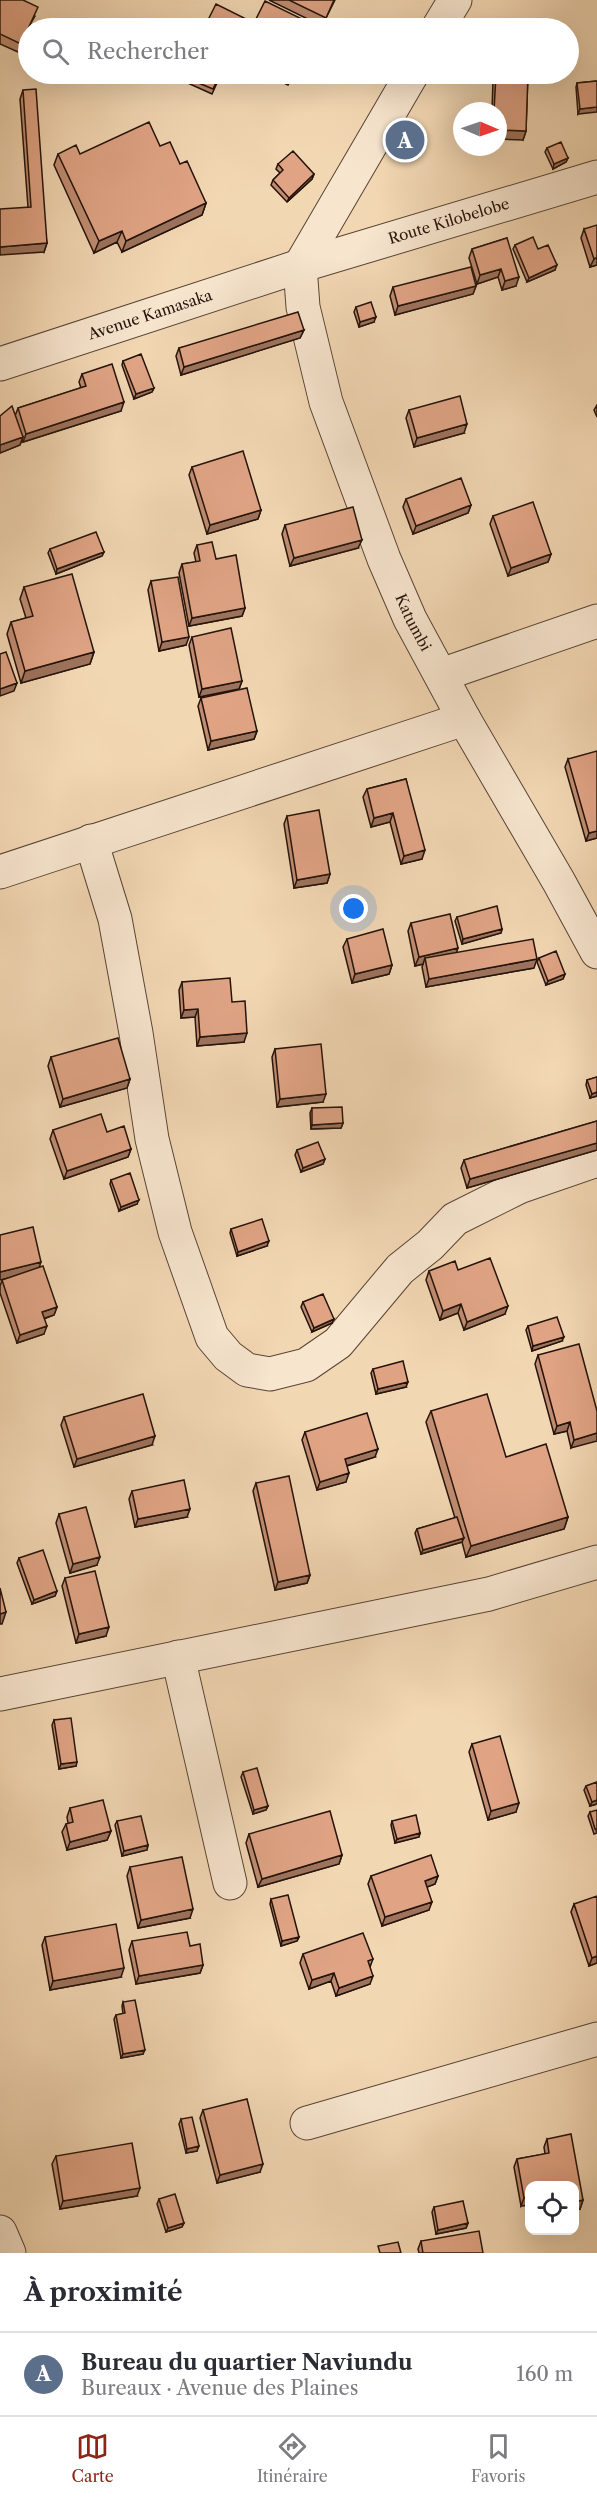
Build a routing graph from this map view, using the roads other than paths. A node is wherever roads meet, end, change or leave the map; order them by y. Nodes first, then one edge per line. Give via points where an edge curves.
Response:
1 (455, 0) edge
2 (444, 18) edge
3 (406, 84) edge
4 (597, 177) edge
5 (300, 266) junction
6 (0, 364) edge
7 (597, 621) edge
8 (441, 675) junction
9 (464, 719) junction
10 (91, 841) junction
11 (0, 872) edge
12 (597, 952) edge
13 (597, 1160) edge
14 (597, 1562) edge
15 (178, 1657) junction
16 (0, 1694) edge
17 (230, 1883) dead end
18 (597, 2039) edge
19 (307, 2123) dead end
20 (0, 2232) edge
21 (9, 2253) edge

1 - 2 street
3 - 5 street
4 - 5 street, Route Kilobelobe
5 - 6 street, Avenue Kamasaka
5 - 8 street, Katumbi via 303,307 326,402 401,599
7 - 8 street
8 - 9 street, Katumbi
9 - 10 street
9 - 12 street, Katumbi
10 - 11 street
10 - 13 street via 115,919 152,1139 174,1232 212,1337 247,1370 270,1374 306,1365 338,1343 400,1269 454,1219 519,1187
14 - 15 street via 489,1594
15 - 16 street
15 - 17 street
18 - 19 street
20 - 21 street

